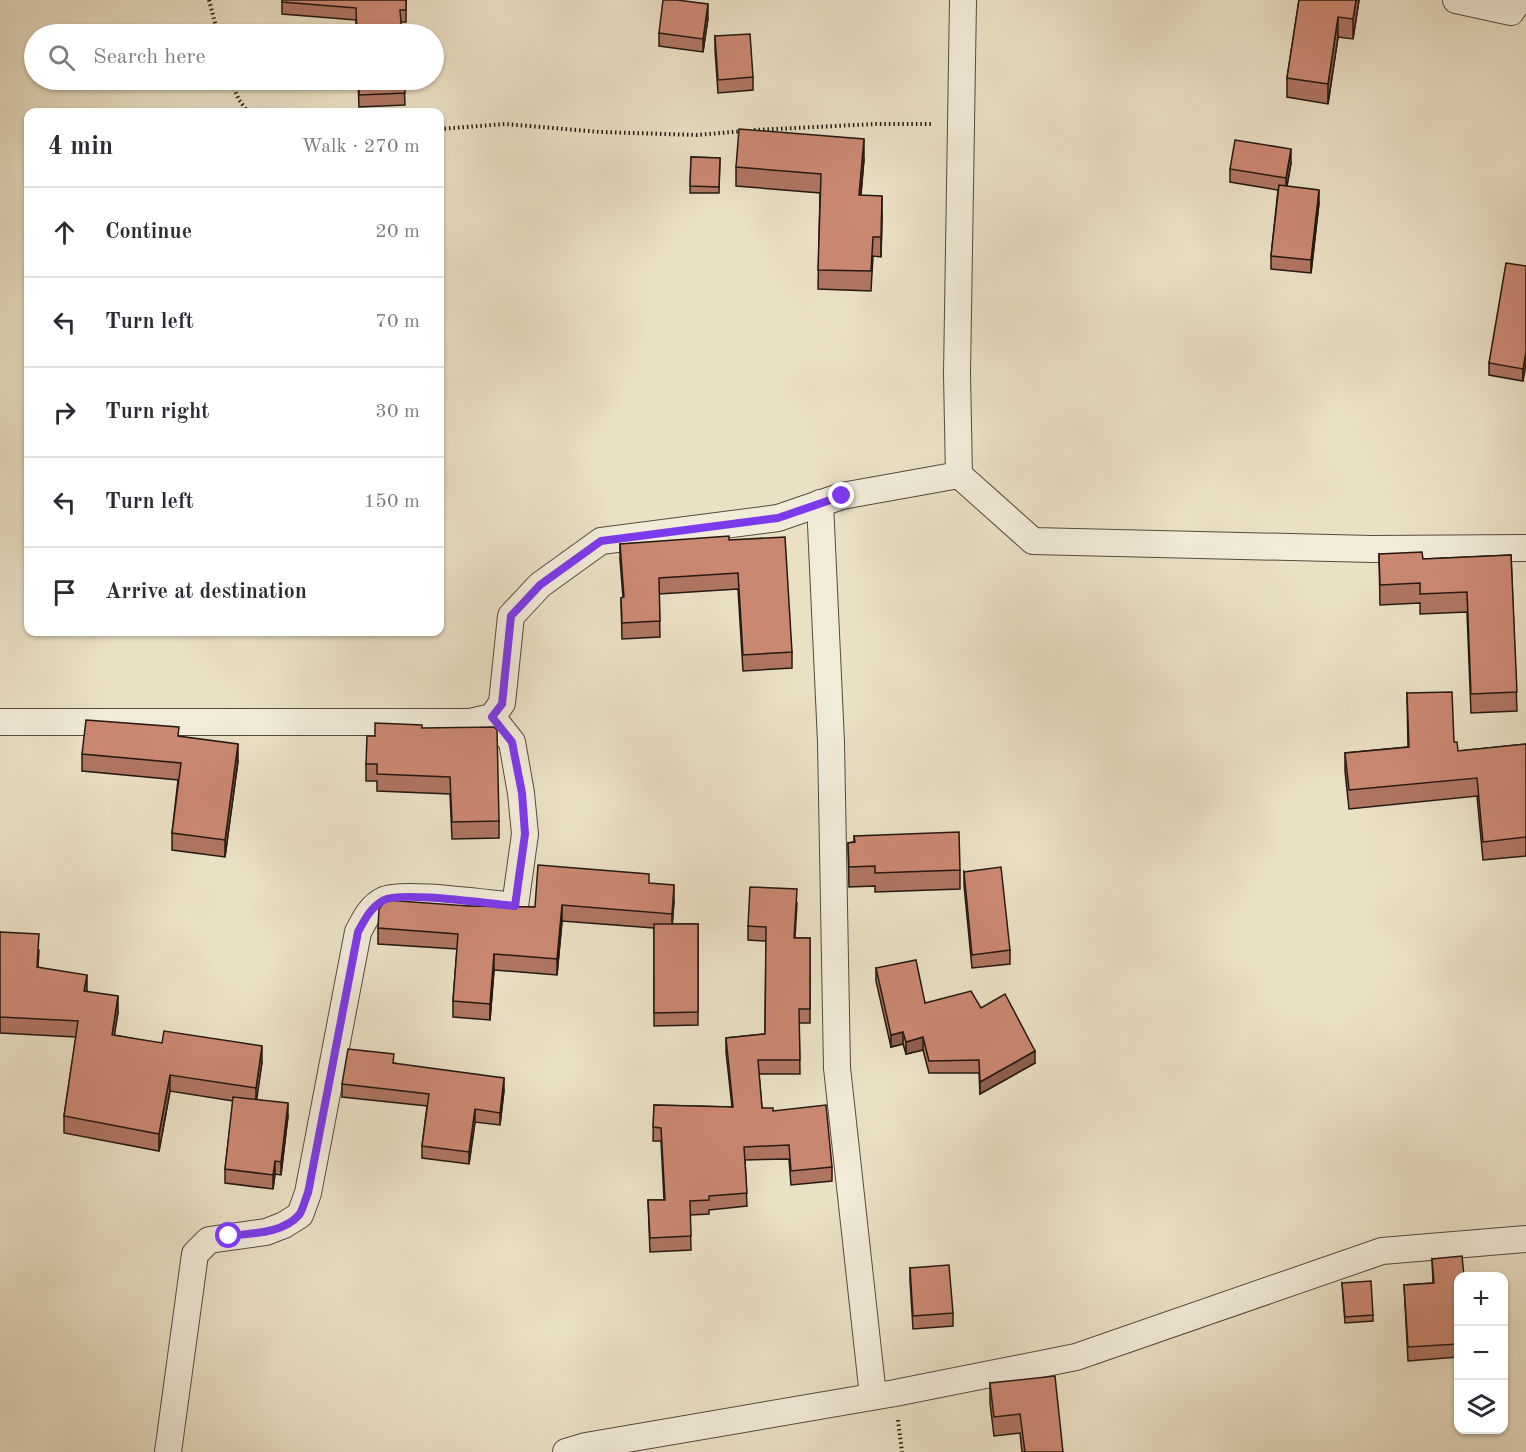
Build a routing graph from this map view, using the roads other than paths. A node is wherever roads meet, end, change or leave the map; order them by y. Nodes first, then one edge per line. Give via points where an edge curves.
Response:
1 (963, 0) edge
2 (1456, 0) edge
3 (1519, 0) edge
4 (959, 475) junction
5 (820, 503) junction
6 (1526, 548) edge
7 (492, 717) junction
8 (0, 722) edge
9 (1526, 1239) edge
10 (873, 1396) junction
11 (168, 1452) edge
12 (566, 1452) edge

1 - 4 street
2 - 3 street via 1511,12
4 - 5 street
4 - 6 street via 1033,541 1372,549
5 - 7 street via 778,518 601,541 585,551 540,585 511,616 502,704
5 - 10 street via 831,742 837,1068
7 - 8 street via 470,722
7 - 11 street via 512,742 522,793 525,834 515,906 412,898 386,899 369,911 358,932 308,1193 300,1215 266,1232 209,1240 195,1254
9 - 10 street via 1382,1251 1076,1357
10 - 12 street

